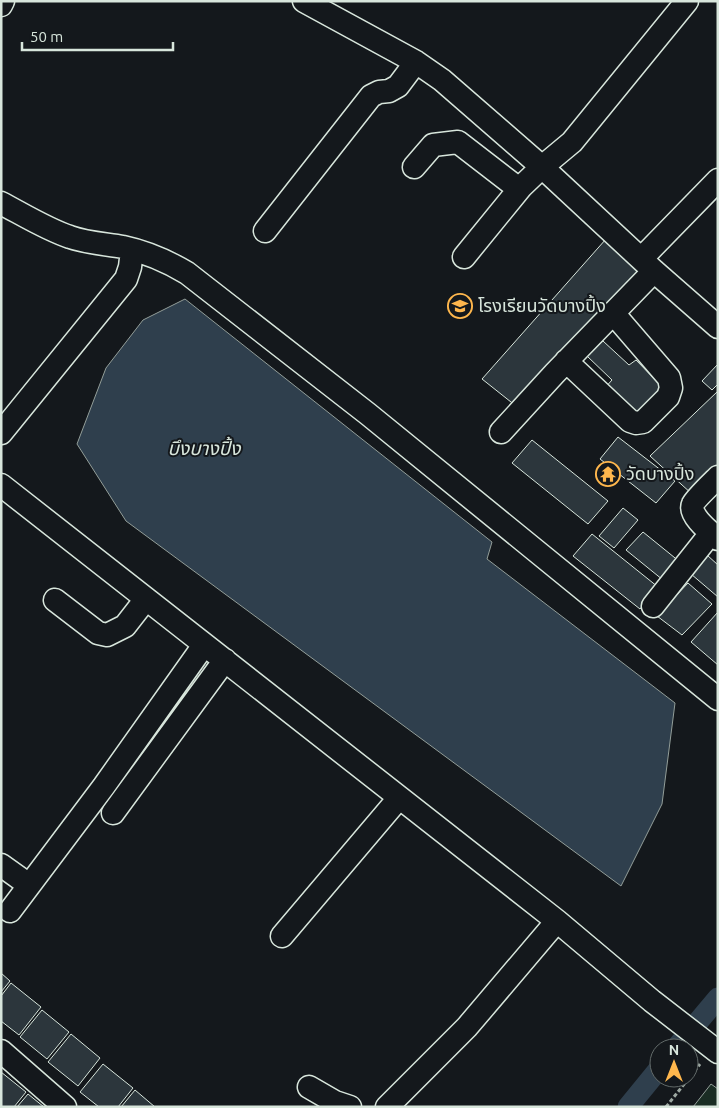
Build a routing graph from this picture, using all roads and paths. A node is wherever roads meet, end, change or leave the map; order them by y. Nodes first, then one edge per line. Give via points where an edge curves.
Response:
1 (3, 1) edge
2 (304, 1) edge
3 (687, 1) edge
4 (1, 6) edge
5 (416, 62) junction
6 (414, 167) dead end
7 (542, 168) junction
8 (718, 180) edge
9 (521, 187) junction
10 (1, 203) edge
11 (265, 231) dead end
12 (132, 250) junction
13 (464, 257) dead end
14 (648, 264) junction
15 (613, 313) junction
16 (718, 327) edge
17 (566, 361) junction
18 (501, 432) dead end
19 (1, 433) edge
20 (718, 477) edge
21 (1, 486) edge
22 (714, 536) edge
23 (146, 599) junction
24 (55, 600) dead end
25 (653, 606) dead end
26 (204, 645) junction
27 (225, 660) junction
28 (718, 700) edge
29 (399, 798) junction
30 (114, 813) dead end
31 (1, 865) edge
32 (29, 885) junction
33 (10, 911) dead end
34 (557, 921) junction
35 (282, 936) dead end
36 (1, 1051) edge
37 (718, 1052) edge
38 (309, 1087) dead end
39 (681, 1088) edge
40 (65, 1107) edge
41 (350, 1107) edge
42 (387, 1107) edge
43 (666, 1107) edge

1 - 4 street
2 - 5 street
3 - 7 street via 572,142
5 - 7 street via 442,80
5 - 11 street via 398,86 371,96
6 - 9 street via 433,145 458,142 515,186
7 - 9 street
7 - 14 street
8 - 14 street
9 - 13 street
10 - 12 street via 70,237
12 - 19 street via 126,278
12 - 28 street via 168,261 188,272 368,414
14 - 15 street
14 - 16 street
15 - 17 street
15 - 17 street via 669,378 671,388 668,397 643,422 636,424
17 - 18 street
20 - 22 street via 693,503 692,510
21 - 23 street
22 - 25 street
23 - 24 street via 125,626 107,635 98,633
23 - 26 street
26 - 27 street
26 - 32 street
27 - 29 street
27 - 30 street
29 - 34 street
29 - 35 street
31 - 32 street
32 - 33 street
34 - 37 street
34 - 42 street via 467,1027
36 - 40 street
38 - 41 street
39 - 43 path

